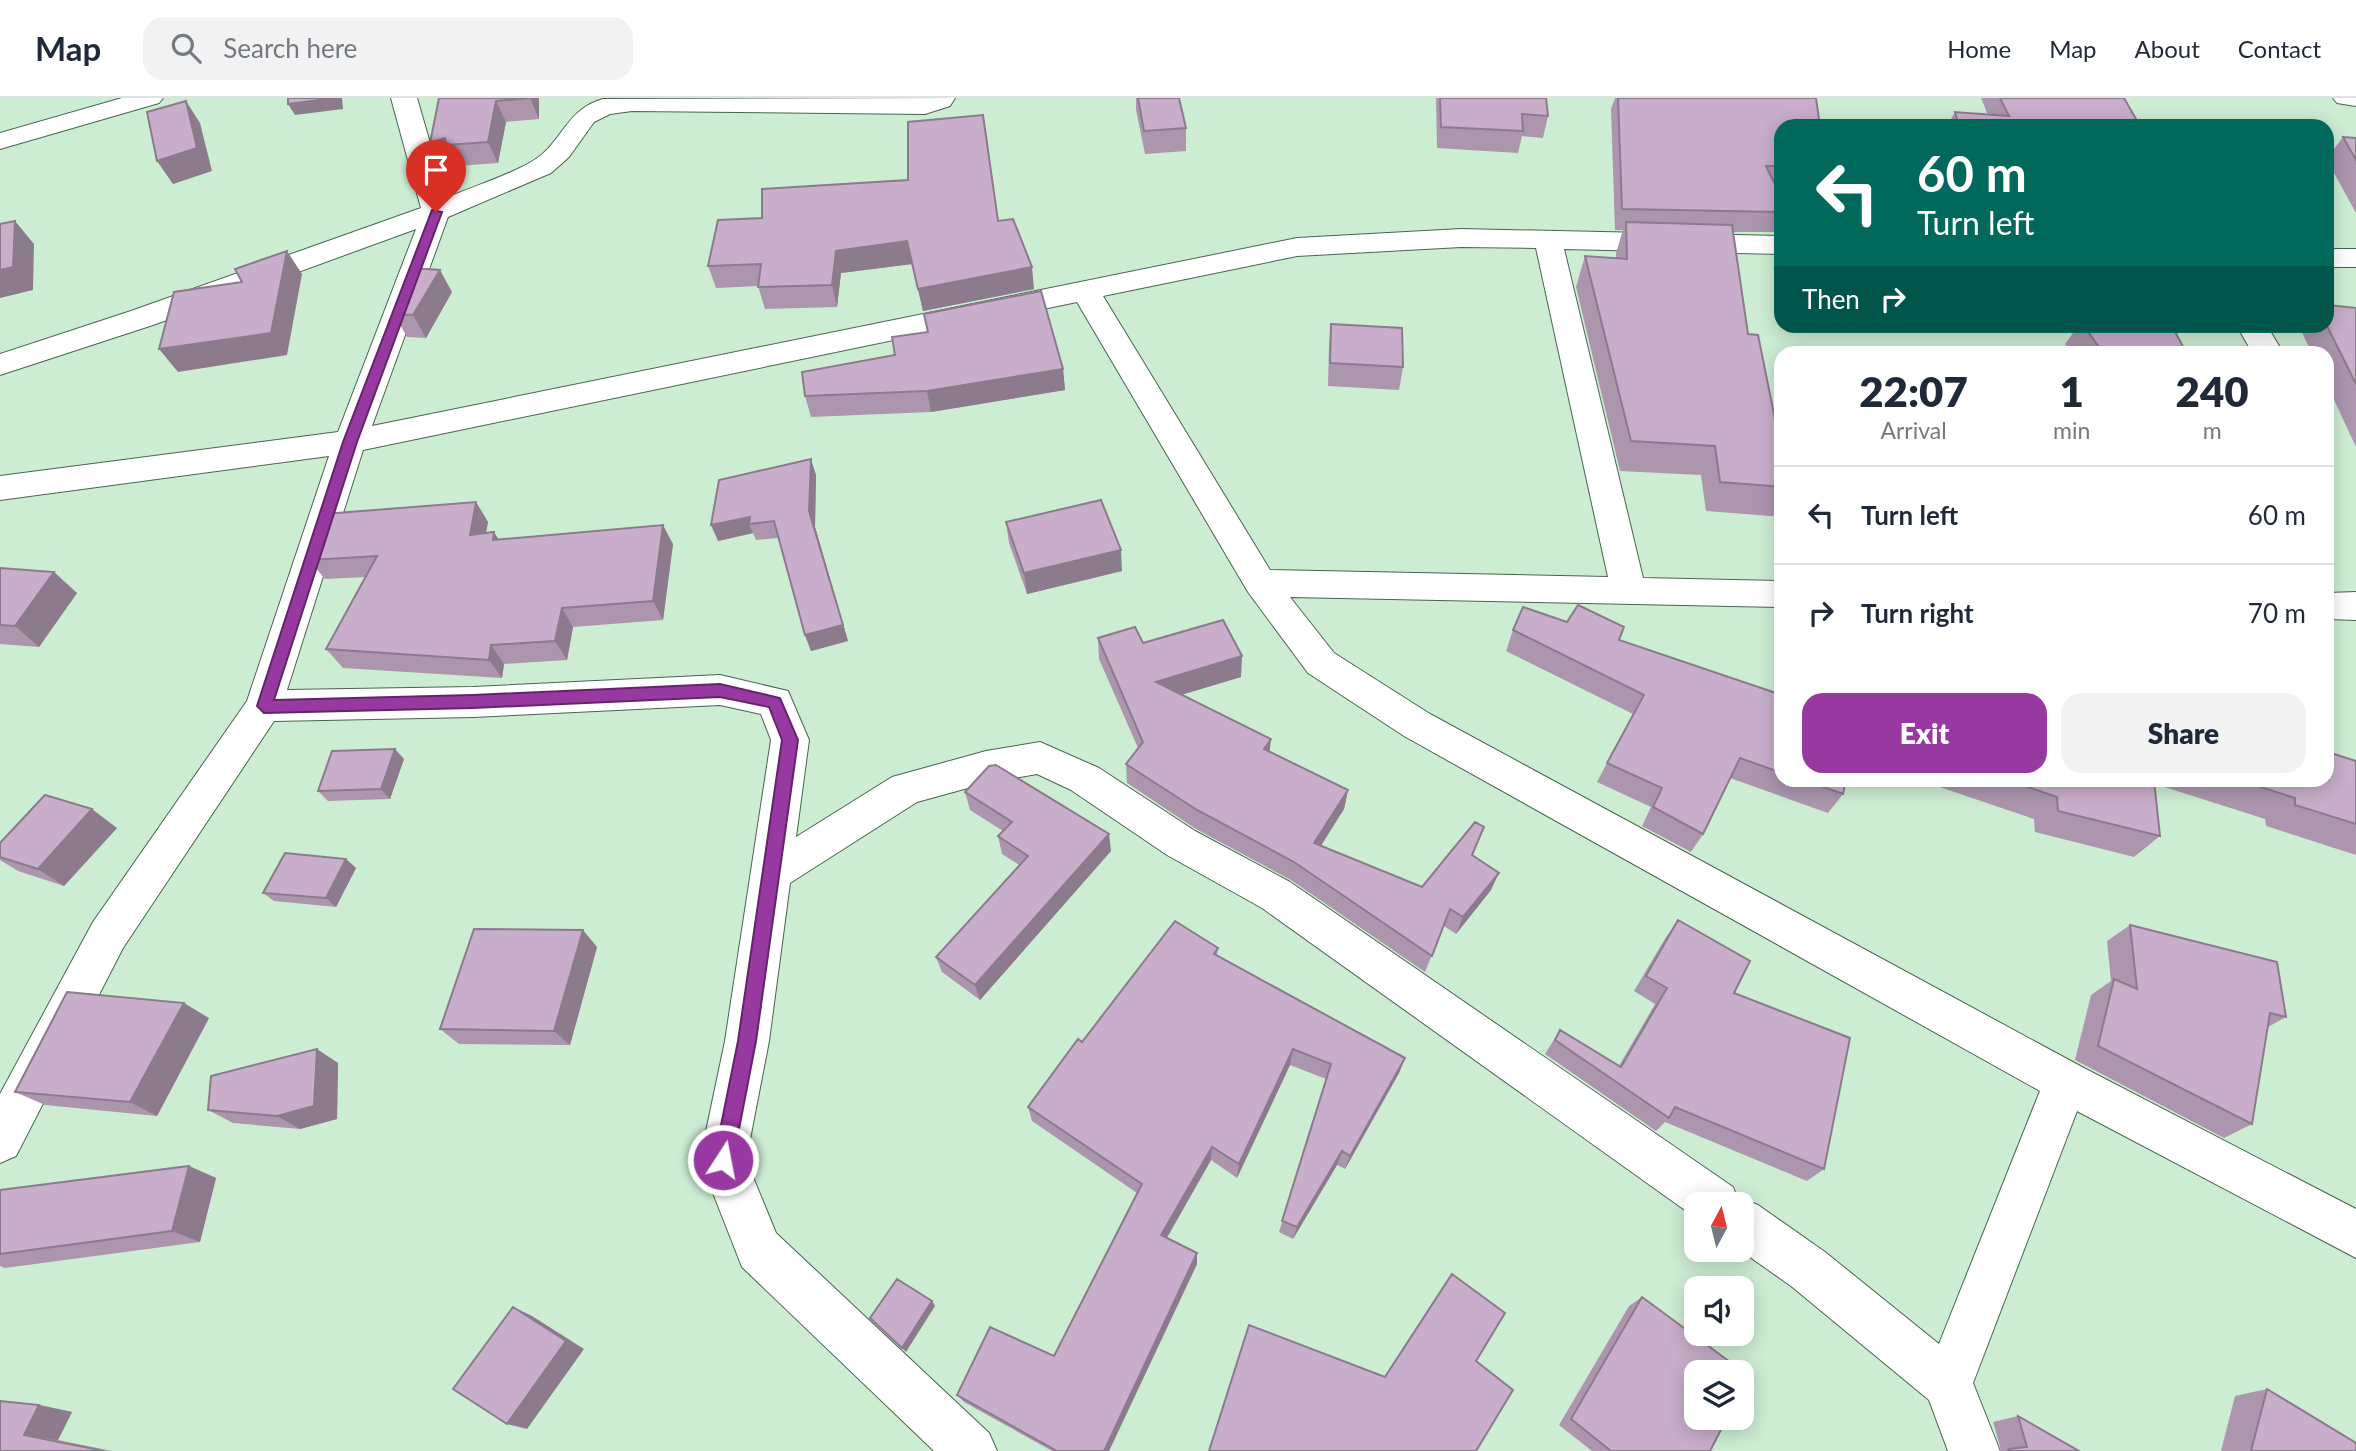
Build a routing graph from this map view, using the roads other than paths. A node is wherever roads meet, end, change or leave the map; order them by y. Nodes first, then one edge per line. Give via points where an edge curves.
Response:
1 (150, 98) edge
2 (404, 98) edge
3 (942, 98) edge
4 (2346, 98) edge
5 (2356, 99) edge
6 (0, 141) edge
7 (436, 212) junction
8 (1548, 239) junction
9 (1774, 245) edge
10 (2334, 258) edge
11 (2356, 258) edge
12 (1086, 293) junction
13 (0, 365) edge
14 (350, 442) junction
15 (0, 488) edge
16 (1260, 583) junction
17 (1629, 591) junction
18 (1774, 594) edge
19 (2334, 606) edge
20 (2356, 606) edge
21 (264, 706) junction
22 (773, 872) junction
23 (2066, 1082) junction
24 (0, 1140) edge
25 (1699, 1192) edge
26 (1754, 1231) edge
27 (2356, 1234) edge
28 (1948, 1383) junction
29 (971, 1451) edge
30 (1974, 1451) edge

1 - 6 street
2 - 7 street
3 - 7 street via 925,106 632,103 603,107 585,117 560,152 542,167
4 - 5 street
7 - 13 street
7 - 14 street
8 - 9 street
8 - 12 street via 1461,238 1297,247
8 - 17 street
10 - 11 street
12 - 14 street
12 - 16 street
14 - 15 street
14 - 21 street
16 - 17 street
16 - 23 street via 1321,663 1417,725
17 - 18 street
19 - 20 street
21 - 22 street via 720,690 775,702 790,740
21 - 24 street via 108,935
22 - 25 street via 906,789 1040,758 1084,779 1181,844 1276,895
22 - 29 street via 723,1160 759,1250
23 - 27 street
23 - 28 street
26 - 28 street
28 - 30 street

